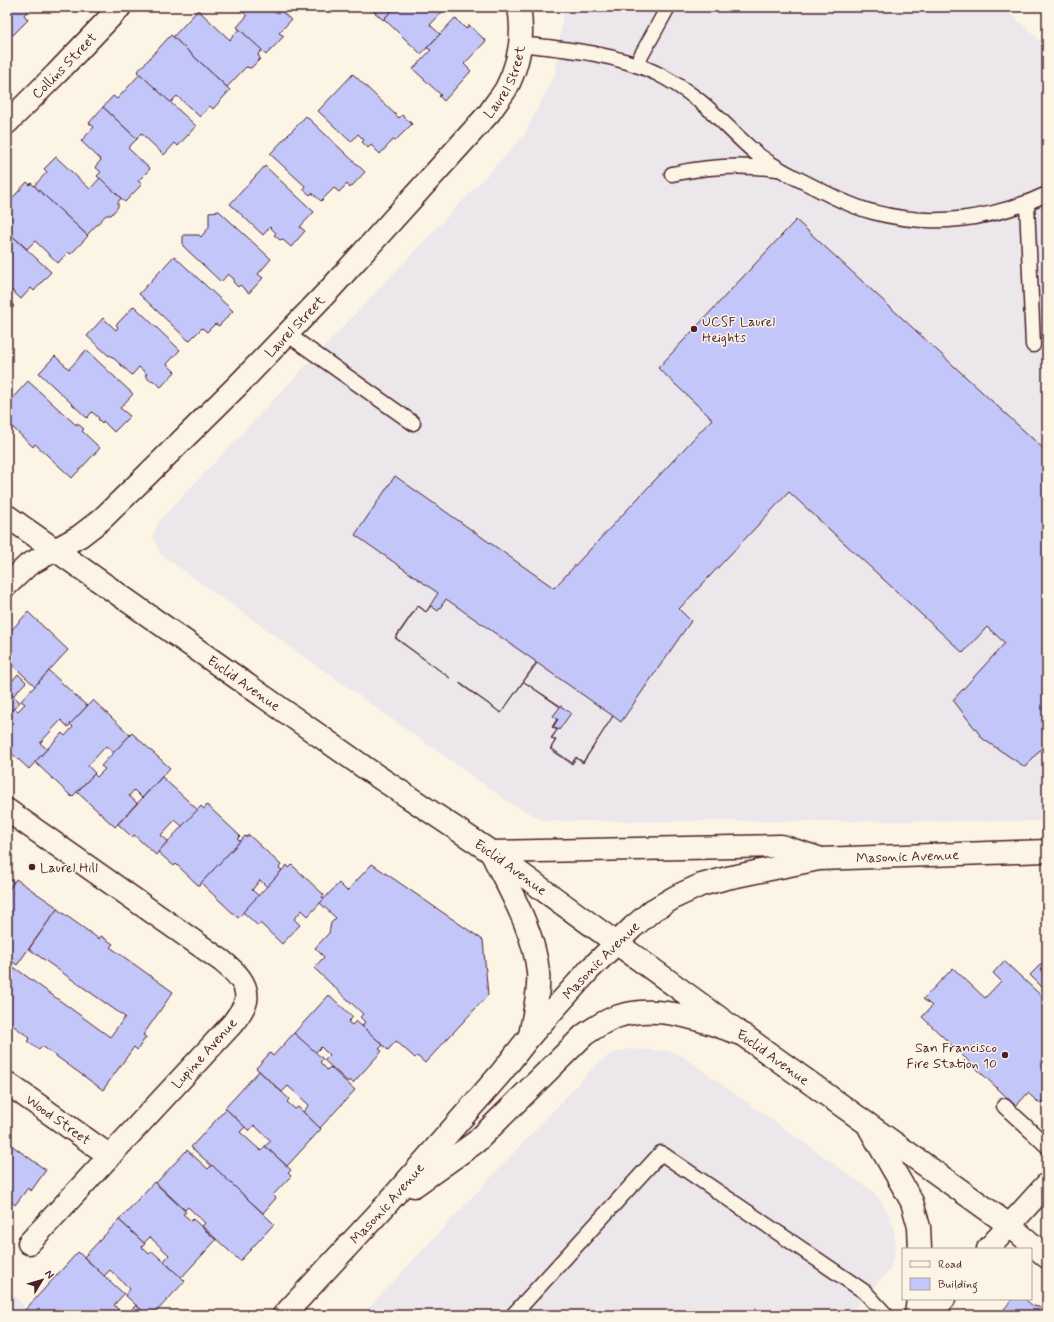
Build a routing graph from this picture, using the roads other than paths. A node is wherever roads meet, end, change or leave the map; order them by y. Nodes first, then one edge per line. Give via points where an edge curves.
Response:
1 (120, 7) edge
2 (668, 7) edge
3 (520, 14) edge
4 (520, 44) junction
5 (636, 64) junction
6 (7, 123) edge
7 (779, 170) junction
8 (672, 174) dead end
9 (1047, 194) edge
10 (1027, 204) junction
11 (287, 334) junction
12 (1033, 345) dead end
13 (413, 423) dead end
14 (7, 516) edge
15 (54, 550) junction
16 (7, 585) edge
17 (7, 810) edge
18 (1047, 851) edge
19 (490, 852) junction
20 (819, 859) junction
21 (615, 943) junction
22 (743, 1035) junction
23 (530, 1036) junction
24 (7, 1083) edge
25 (1004, 1106) dead end
26 (866, 1123) junction
27 (1047, 1146) edge
28 (110, 1156) junction
29 (1047, 1184) edge
30 (386, 1206) junction
31 (1009, 1225) junction
32 (29, 1244) dead end
33 (920, 1248) edge
34 (989, 1248) edge
35 (1047, 1257) edge
36 (918, 1300) edge
37 (943, 1300) edge
38 (284, 1315) edge
39 (513, 1315) edge
40 (886, 1315) edge
41 (916, 1315) edge
42 (930, 1315) edge

1 - 6 street, Collins Street
2 - 5 lane
3 - 4 street, Laurel Street
4 - 5 lane via 590,52
4 - 11 street, Laurel Street via 516,66 490,112
5 - 7 lane via 697,98 757,154
7 - 8 lane via 717,166
7 - 10 lane via 850,204 898,217 925,220 977,217
9 - 10 lane
10 - 12 lane
11 - 13 lane
11 - 15 street, Laurel Street via 102,519 80,536
14 - 15 street, Euclid Avenue
15 - 16 street, Laurel Street via 28,565
15 - 19 street, Euclid Avenue
17 - 28 street, Lupine Avenue via 222,961 240,978 245,989 246,1001 233,1023
18 - 20 street, Masonic Avenue
19 - 20 street via 781,846
19 - 21 street, Euclid Avenue
19 - 23 street via 533,943 538,973
20 - 21 street, Masonic Avenue via 702,885 653,910
21 - 22 street, Euclid Avenue
21 - 23 street, Masonic Avenue
22 - 26 street, Euclid Avenue
22 - 30 street via 696,1019 649,1012 631,1013 600,1024 584,1035 476,1142
23 - 30 street, Masonic Avenue
24 - 28 street, Wood Street
25 - 27 lane
26 - 31 street, Euclid Avenue
26 - 33 street via 912,1202 919,1227
28 - 32 street, Lupine Avenue
29 - 31 street
30 - 38 street, Masonic Avenue
31 - 34 street
31 - 35 street, Euclid Avenue
36 - 41 street
37 - 42 street
39 - 40 lane via 661,1154 865,1292

